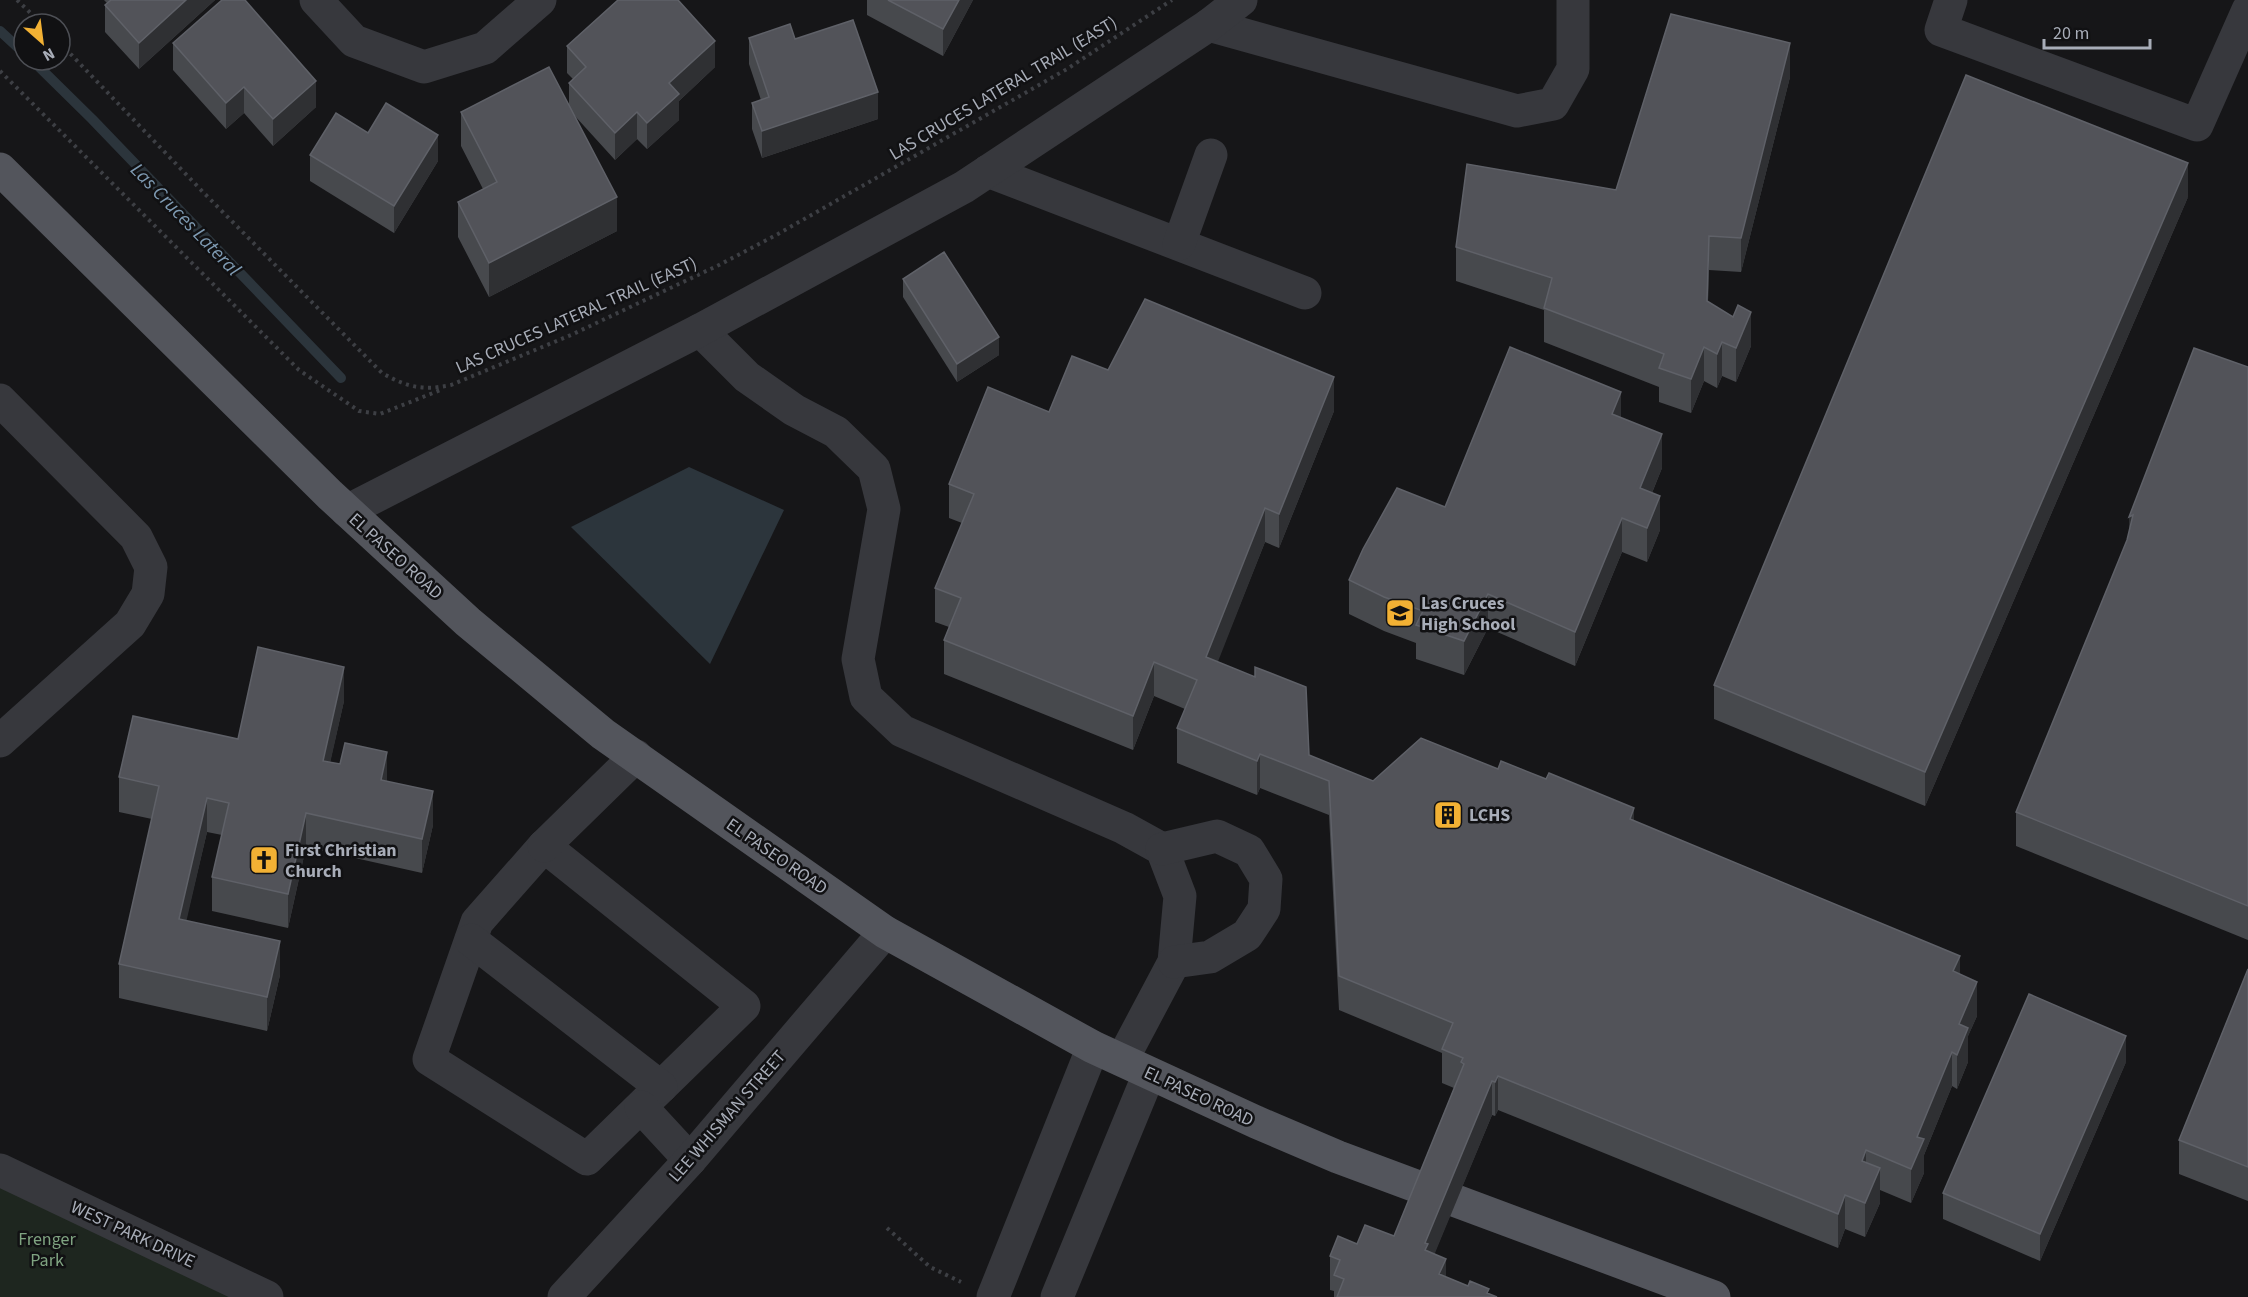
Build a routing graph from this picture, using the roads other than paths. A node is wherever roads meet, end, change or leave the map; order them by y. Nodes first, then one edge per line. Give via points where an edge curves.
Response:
1 (316, 0) edge
2 (540, 0) edge
3 (1241, 0) edge
4 (1573, 0) edge
5 (1951, 0) edge
6 (2238, 0) edge
7 (2248, 4) edge
8 (2248, 10) edge
9 (1209, 25) junction
10 (1211, 155) dead end
11 (0, 169) edge
12 (988, 171) junction
13 (1179, 244) junction
14 (1305, 293) dead end
15 (700, 330) junction
16 (0, 400) edge
17 (346, 511) junction
18 (0, 741) edge
19 (636, 756) junction
20 (544, 846) junction
21 (1162, 849) junction
22 (885, 932) junction
23 (471, 940) junction
24 (1174, 962) junction
25 (1121, 1060) junction
26 (651, 1097) junction
27 (690, 1160) junction
28 (0, 1170) edge
29 (994, 1296) edge
30 (267, 1297) edge
31 (564, 1297) edge
32 (1057, 1297) edge
33 (1714, 1297) edge

1 - 2 street via 354,41 424,68 485,48
3 - 9 street
4 - 9 street via 1574,69 1553,104 1516,111
5 - 8 street via 1941,30 2197,125
6 - 7 street
9 - 12 street
10 - 13 street
11 - 17 main road, EL PASEO ROAD
12 - 13 street
12 - 15 street
13 - 14 street
15 - 17 street
15 - 21 street via 747,377 794,411 836,432 874,469 884,509 858,659 866,696 902,731 1124,828
16 - 18 street via 136,537 151,567 148,594 130,624
17 - 19 main road, EL PASEO ROAD via 468,622 603,734
19 - 20 street
19 - 22 main road, EL PASEO ROAD
20 - 23 street via 477,922
20 - 26 street via 744,1006
21 - 24 street via 1180,896
21 - 24 street via 1217,836 1249,851 1266,879 1264,909 1247,935 1210,957
22 - 25 main road, EL PASEO ROAD
22 - 27 street, LEE WHISMAN STREET
23 - 26 street
23 - 26 street via 429,1059 587,1159
24 - 25 street
25 - 29 street
25 - 32 street
25 - 33 main road, EL PASEO ROAD via 1338,1157
26 - 27 street
27 - 31 street, LEE WHISMAN STREET
28 - 30 street, WEST PARK DRIVE

